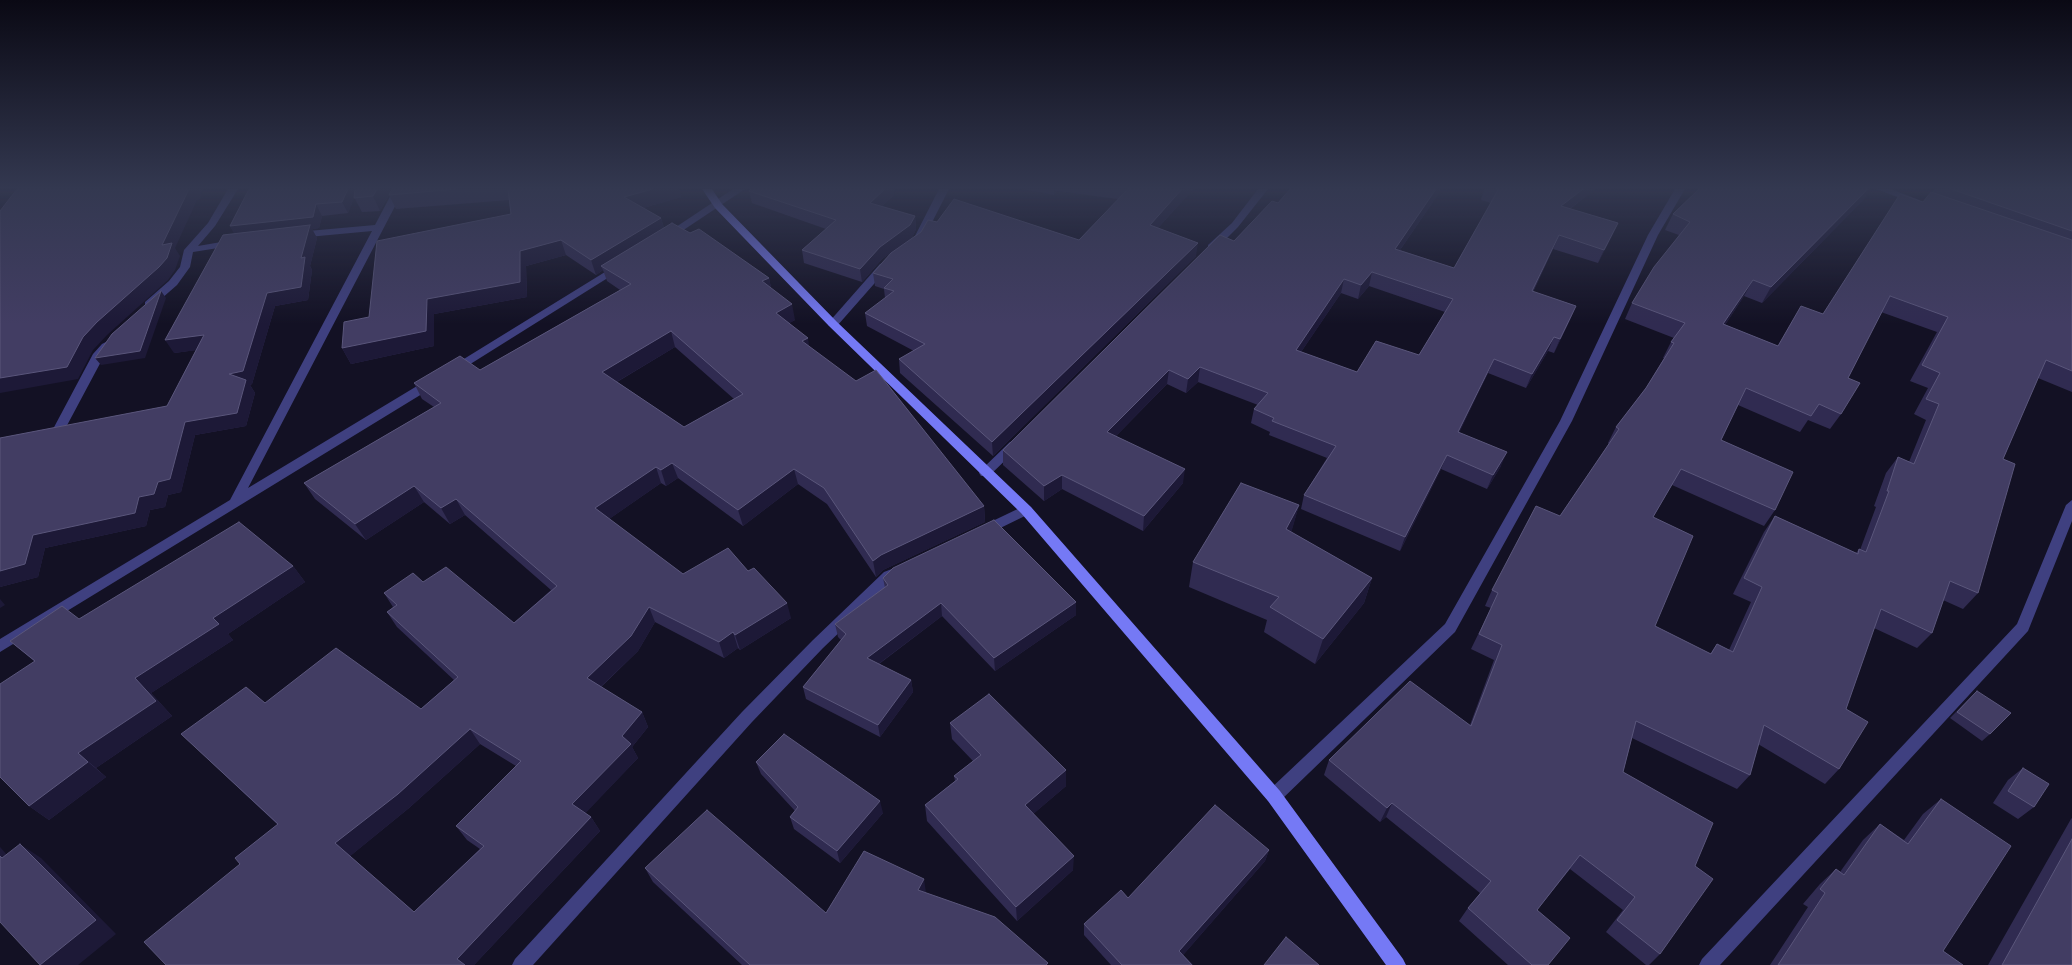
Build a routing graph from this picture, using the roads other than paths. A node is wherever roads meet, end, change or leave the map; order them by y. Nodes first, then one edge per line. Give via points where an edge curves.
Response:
1 (203, 234) edge
2 (311, 234) edge
3 (374, 234) edge
4 (671, 234) edge
5 (745, 234) edge
6 (921, 234) edge
7 (1226, 234) edge
8 (1654, 234) edge
9 (289, 236) edge
10 (242, 241) edge
11 (658, 242) edge
12 (909, 247) edge
13 (189, 250) junction
14 (1207, 253) edge
15 (633, 258) edge
16 (894, 258) edge
17 (140, 313) edge
18 (833, 324) junction
19 (112, 338) edge
20 (58, 430) edge
21 (1020, 438) edge
22 (985, 473) junction
23 (234, 504) junction
24 (2072, 505) edge
25 (1026, 510) junction
26 (966, 539) edge
27 (915, 564) edge
28 (0, 646) edge
29 (1274, 796) junction
30 (521, 965) edge
31 (1397, 965) edge
32 (1708, 965) edge

1 - 13 street
2 - 9 street
3 - 23 street
4 - 11 street
5 - 18 street
6 - 12 street
7 - 14 street
8 - 29 street via 1566,421 1450,628
10 - 13 street
13 - 17 street via 185,266 173,282
15 - 23 street
16 - 18 street
18 - 22 street
19 - 20 street via 99,354
21 - 22 street
22 - 25 street
23 - 28 street
24 - 32 street via 2023,627
25 - 26 street
25 - 29 street
27 - 30 street via 889,576 818,644 747,717
29 - 31 street

